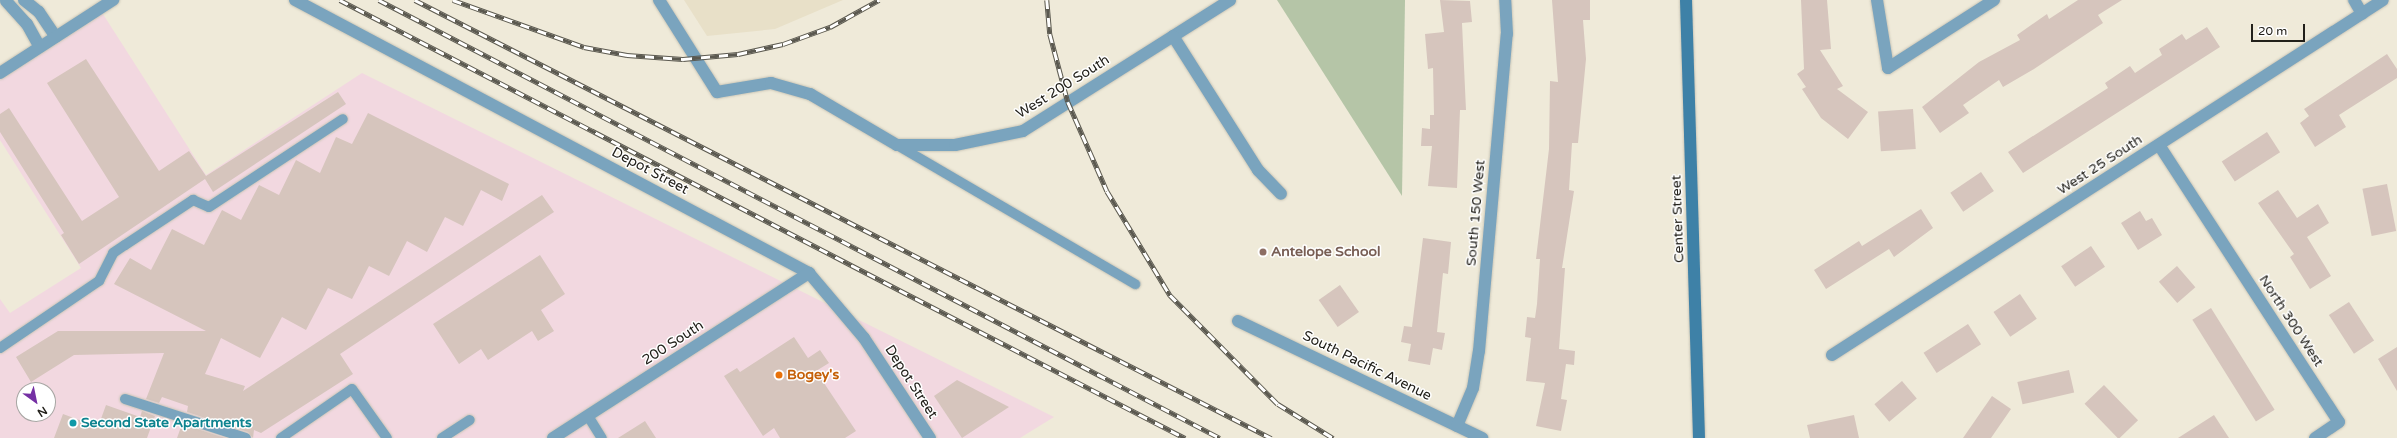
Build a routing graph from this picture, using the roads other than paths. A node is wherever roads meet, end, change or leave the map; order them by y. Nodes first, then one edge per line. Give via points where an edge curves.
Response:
1 (22, 0) edge
2 (113, 0) edge
3 (295, 0) edge
4 (659, 0) edge
5 (1230, 0) edge
6 (1506, 0) edge
7 (1686, 0) edge
8 (1877, 0) edge
9 (1994, 0) edge
10 (2354, 0) edge
11 (2383, 0) edge
12 (5, 1) edge
13 (2362, 14) junction
14 (1173, 36) junction
15 (56, 37) junction
16 (40, 47) junction
17 (0, 73) edge
18 (343, 119) dead end
19 (897, 145) junction
20 (2159, 145) junction
21 (1281, 194) dead end
22 (809, 273) junction
23 (1135, 284) dead end
24 (1238, 321) dead end
25 (0, 348) edge
26 (1832, 355) dead end
27 (125, 399) dead end
28 (588, 416) junction
29 (470, 420) dead end
30 (1457, 426) junction
31 (246, 438) edge
32 (281, 438) edge
33 (387, 438) edge
34 (442, 438) edge
35 (553, 438) edge
36 (602, 438) edge
37 (930, 438) edge
38 (1482, 438) edge
39 (1699, 438) edge
40 (2314, 438) edge

1 - 12 street
1 - 15 street via 39,12
2 - 15 street
3 - 22 street, Depot Street
4 - 19 street via 717,92 771,83 810,94
5 - 14 street, West 200 South
6 - 30 street, South 150 West via 1507,34 1479,351 1472,388
7 - 39 street, Center Street
8 - 9 street via 1888,68
10 - 13 street
11 - 13 street, West 25 South
12 - 16 street via 27,24
13 - 20 street, West 25 South
14 - 19 street, West 200 South via 1023,131 955,144
14 - 21 street via 1258,170
15 - 16 street
16 - 17 street
18 - 25 lane via 209,207 193,200 180,208 113,253 99,281
19 - 23 lane
20 - 26 street, West 25 South
20 - 40 street, North 300 West via 2339,422
22 - 28 street, 200 South
22 - 37 street, Depot Street via 864,338
24 - 30 street, South Pacific Avenue
27 - 31 lane
28 - 35 street, 200 South
28 - 36 lane
29 - 34 lane
30 - 38 street, South Pacific Avenue
32 - 33 lane via 352,389

